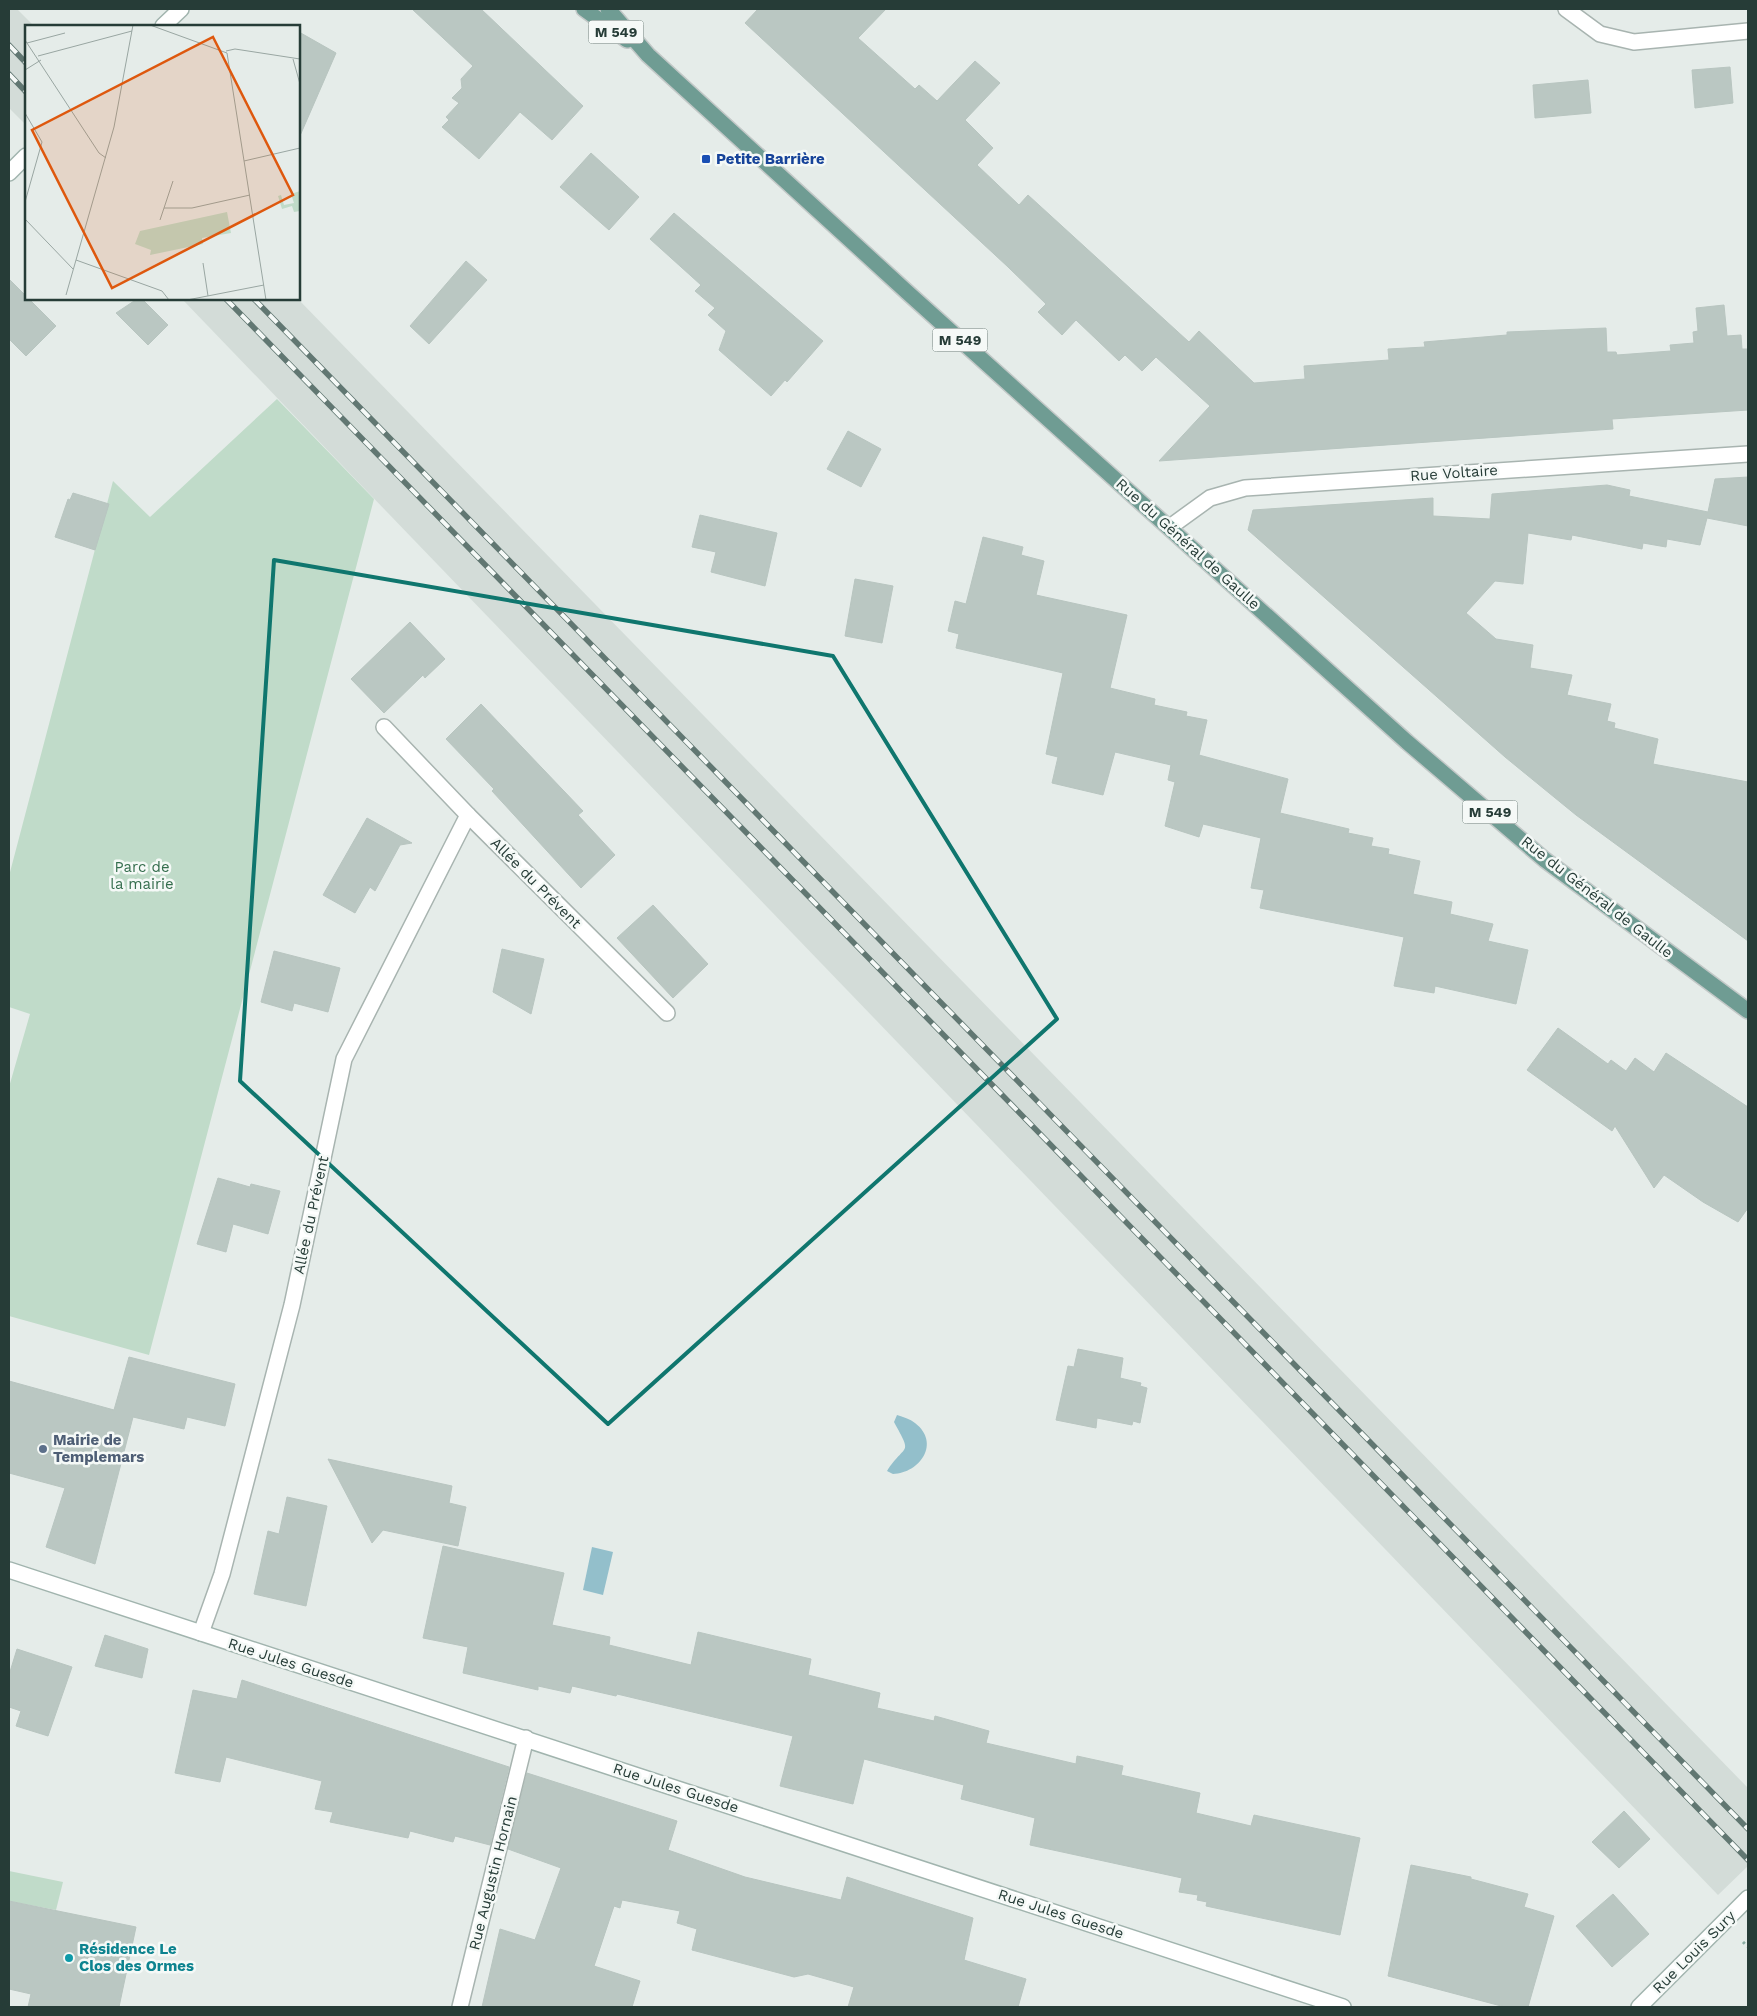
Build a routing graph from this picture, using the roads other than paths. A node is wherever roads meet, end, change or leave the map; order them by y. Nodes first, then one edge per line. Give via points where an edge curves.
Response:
1 (181, 9) edge
2 (584, 9) edge
3 (608, 9) edge
4 (1566, 9) edge
5 (164, 25) edge
6 (1748, 31) edge
7 (648, 55) junction
8 (25, 157) edge
9 (9, 173) edge
10 (1748, 454) edge
11 (1170, 527) junction
12 (384, 726) dead end
13 (468, 815) junction
14 (1748, 1011) edge
15 (667, 1014) dead end
16 (9, 1570) edge
17 (201, 1634) junction
18 (526, 1738) junction
19 (1748, 1898) edge
20 (460, 2007) edge
21 (1343, 2007) edge
22 (1639, 2007) edge

1 - 5 street
2 - 7 main road, Rue du Général de Gaulle / M 549
3 - 7 main road, Rue du Général de Gaulle / M 549
4 - 6 street via 1600,34 1634,42
7 - 11 main road, Rue du Général de Gaulle / M 549 via 914,299
8 - 9 street
10 - 11 street, Rue Voltaire via 1245,488 1210,498
11 - 14 main road, Rue du Général de Gaulle / M 549 via 1408,742 1545,860
12 - 13 street, Allée du Prévent
13 - 15 street, Allée du Prévent
13 - 17 street, Allée du Prévent via 344,1059 292,1305 225,1565
16 - 17 street, Rue Jules Guesde
17 - 18 street, Rue Jules Guesde
18 - 20 street, Rue Augustin Hornain
18 - 21 street, Rue Jules Guesde
19 - 22 street, Rue Louis Sury

